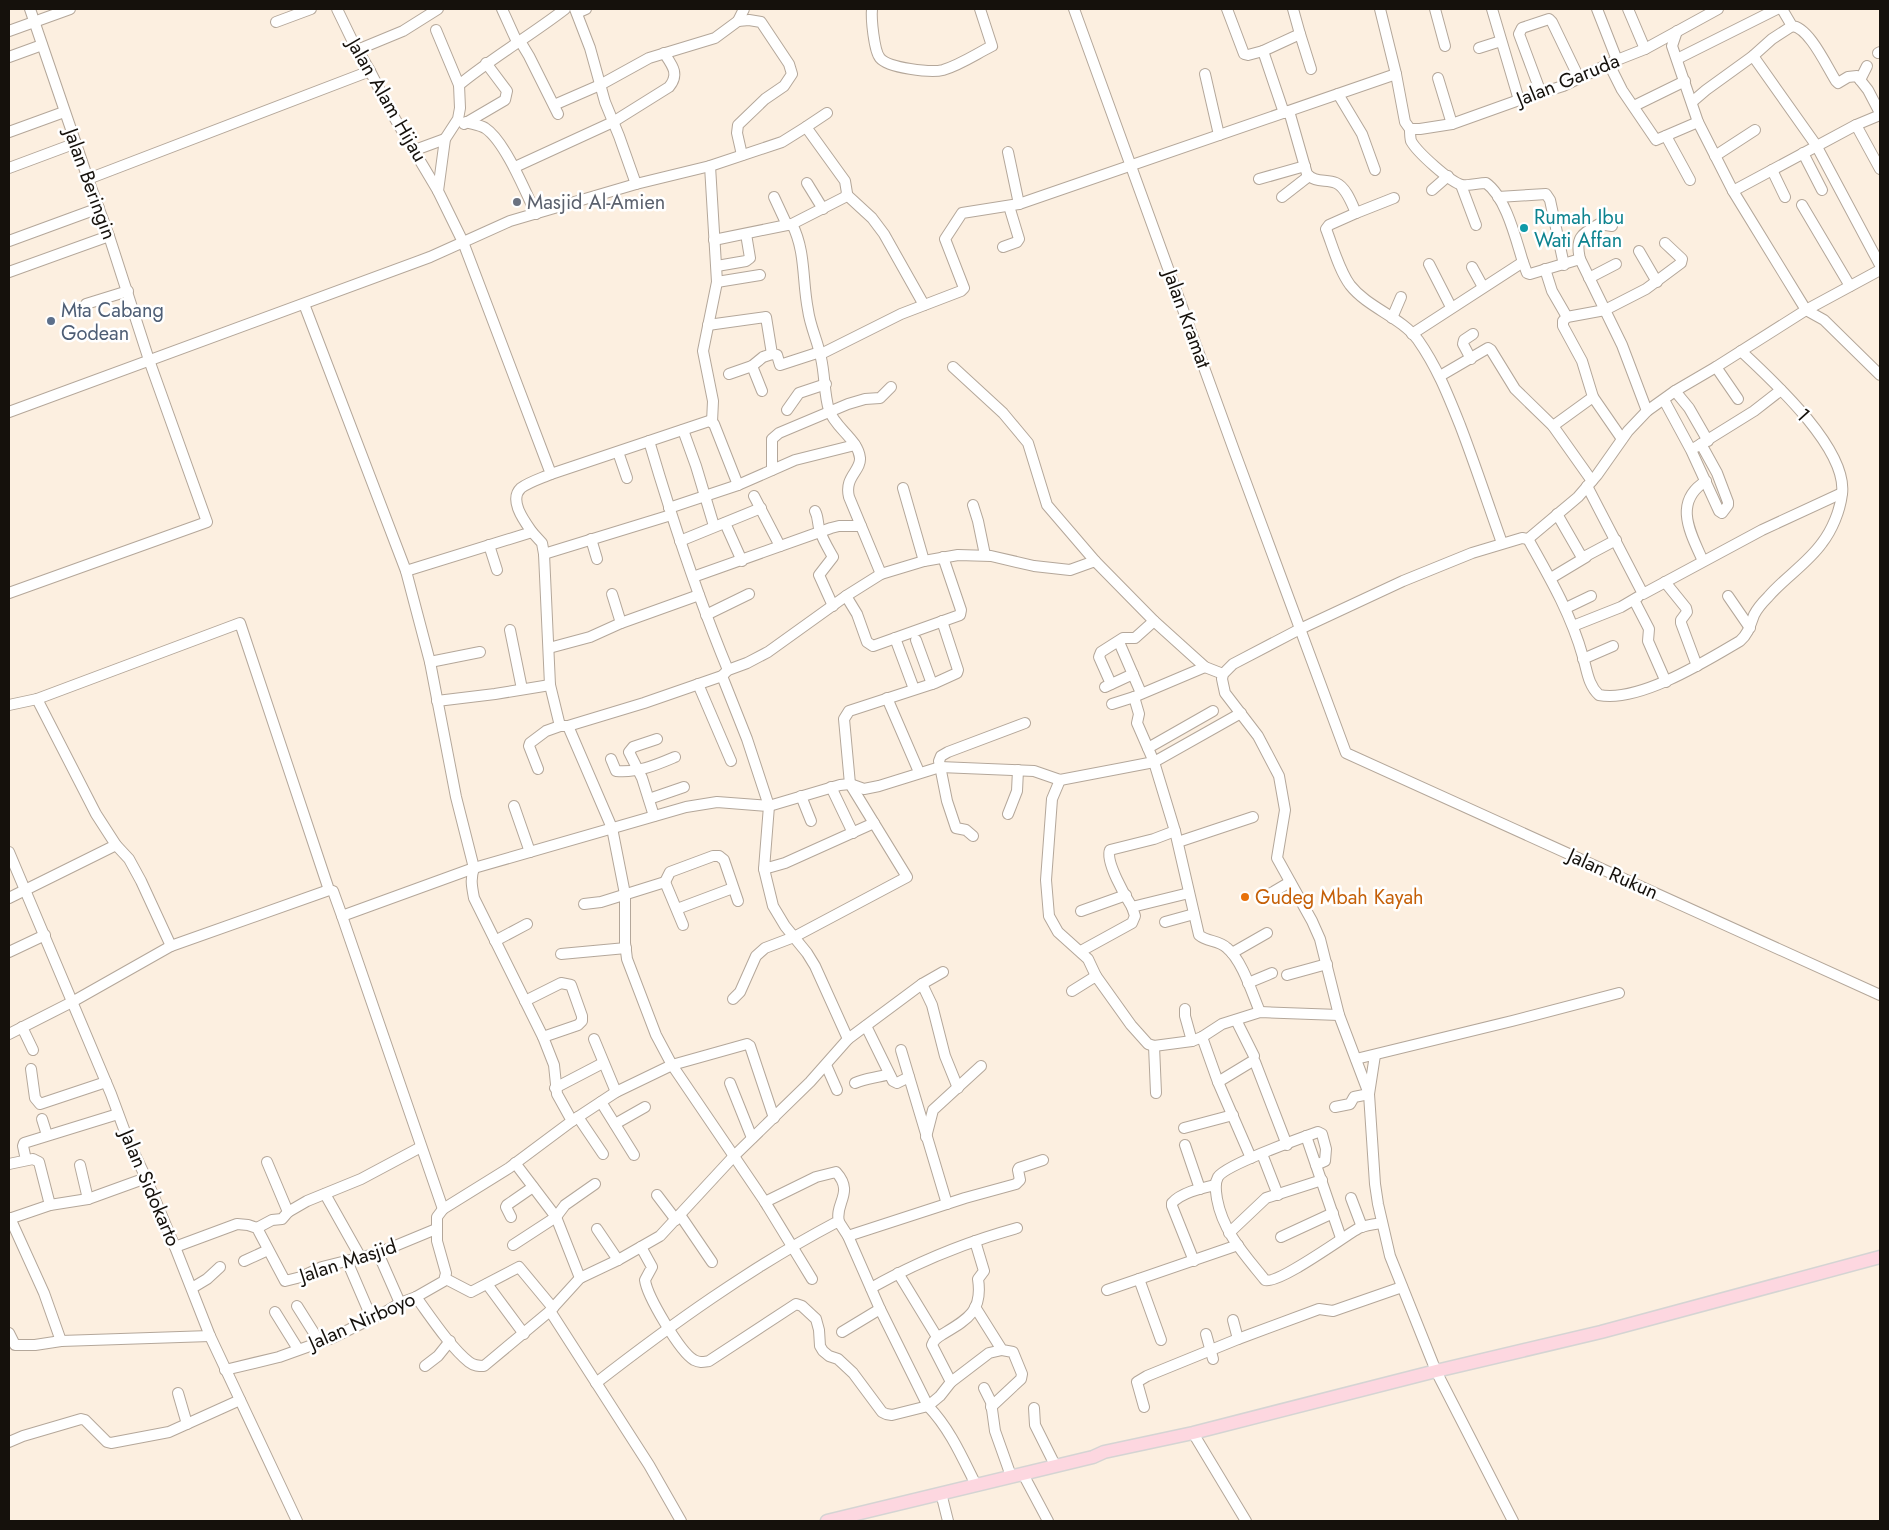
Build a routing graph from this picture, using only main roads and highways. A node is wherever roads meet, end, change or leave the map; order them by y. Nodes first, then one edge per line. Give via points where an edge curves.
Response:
1 (1880, 1257) edge
2 (827, 1521) edge

1 - 2 main road via 1601,1332

